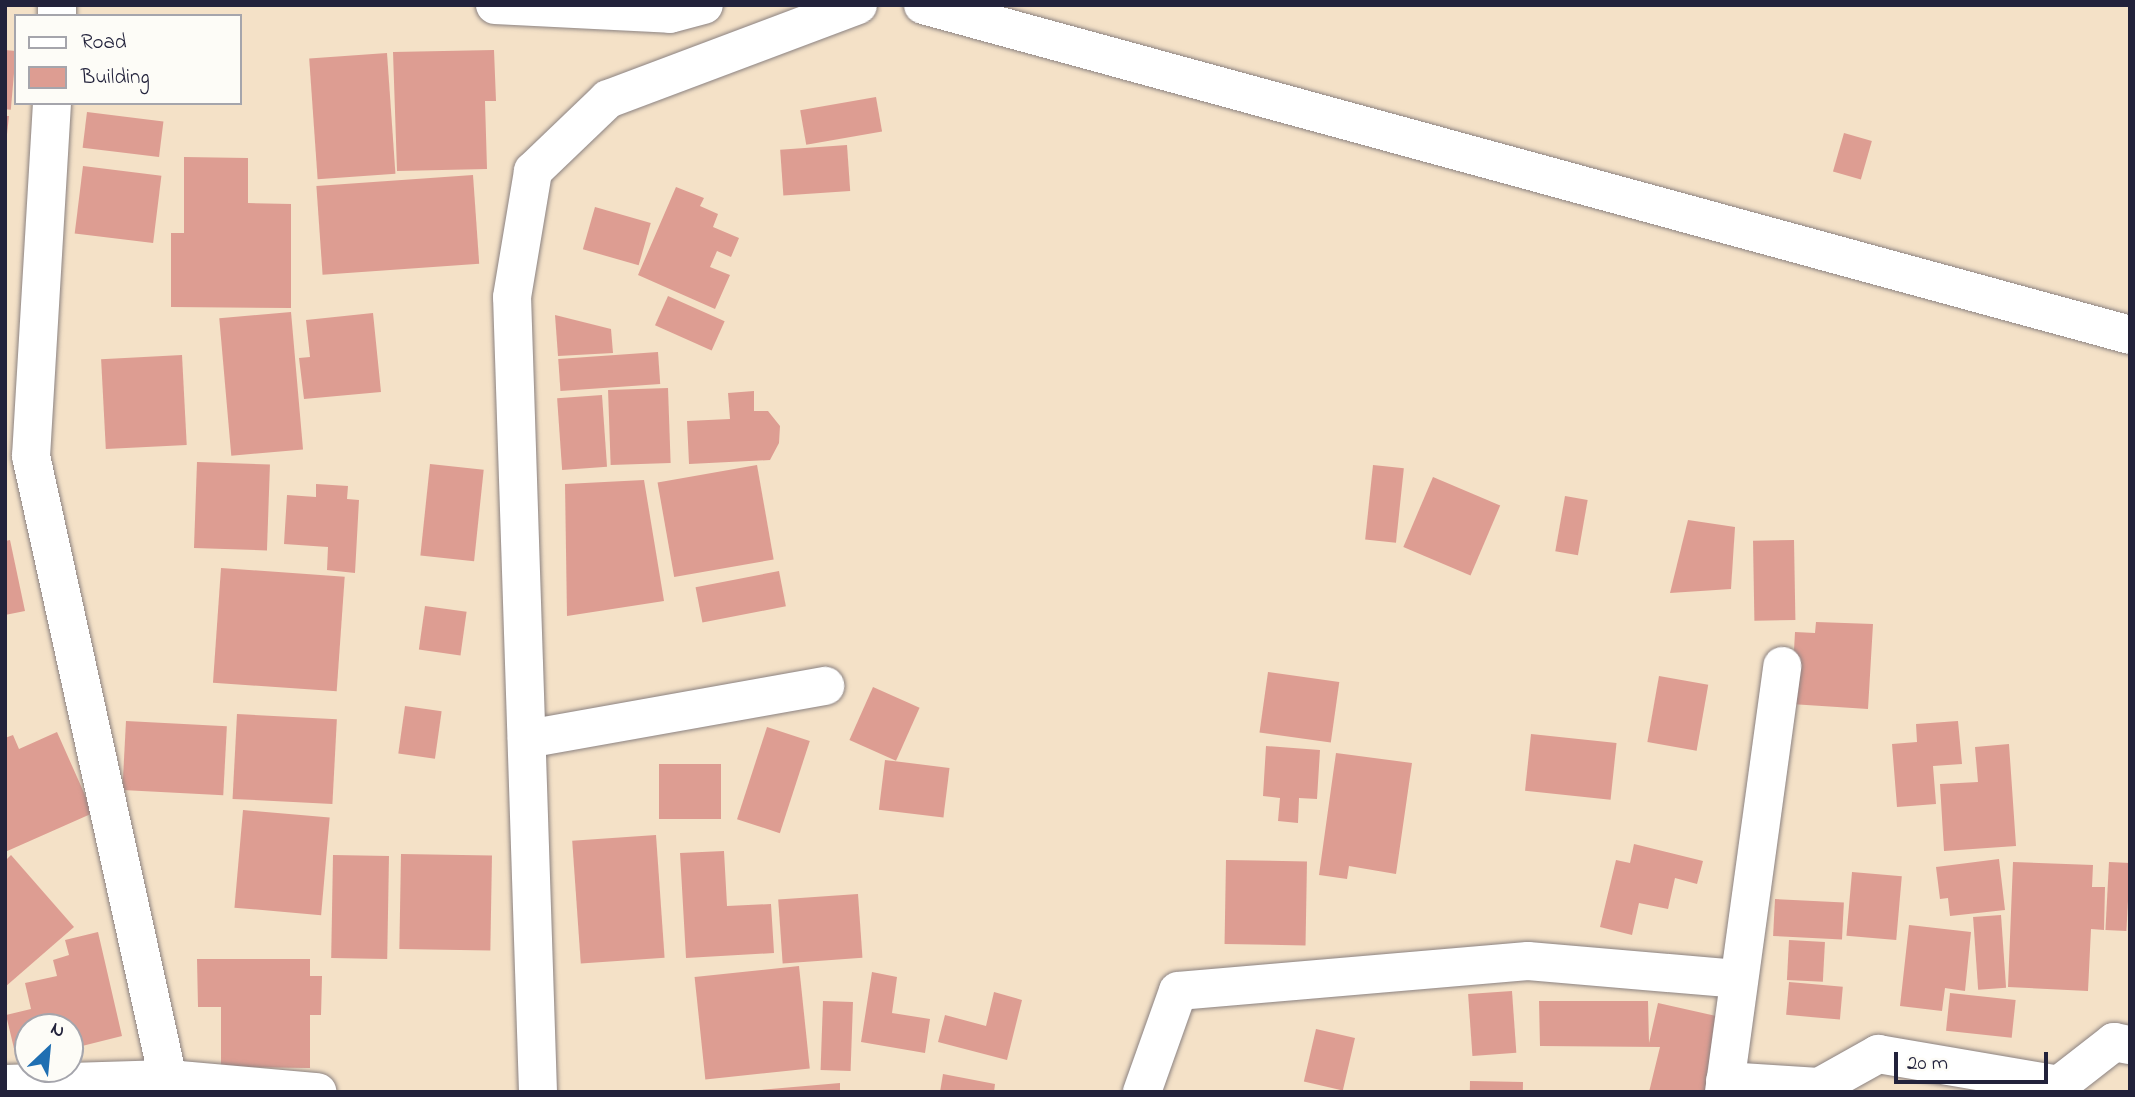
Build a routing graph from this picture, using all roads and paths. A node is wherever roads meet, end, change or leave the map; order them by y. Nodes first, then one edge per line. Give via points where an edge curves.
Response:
1 (495, 5) edge
2 (704, 5) edge
3 (858, 5) edge
4 (923, 5) edge
5 (52, 105) edge
6 (2130, 335) edge
7 (1782, 666) dead end
8 (825, 686) dead end
9 (527, 739) junction
10 (1737, 979) junction
11 (2130, 1045) edge
12 (168, 1079) junction
13 (5, 1084) edge
14 (1725, 1086) edge
15 (317, 1092) edge
16 (537, 1092) edge
17 (1142, 1092) edge

1 - 2 street via 670,14
3 - 9 street via 608,99 533,171 512,297
4 - 6 street
5 - 12 street via 31,456
7 - 10 street
8 - 9 street
9 - 16 street
10 - 14 street
10 - 17 street via 1528,961 1178,991
11 - 14 street via 2114,1042 2059,1085 1878,1054 1819,1087
12 - 13 street
12 - 15 street

